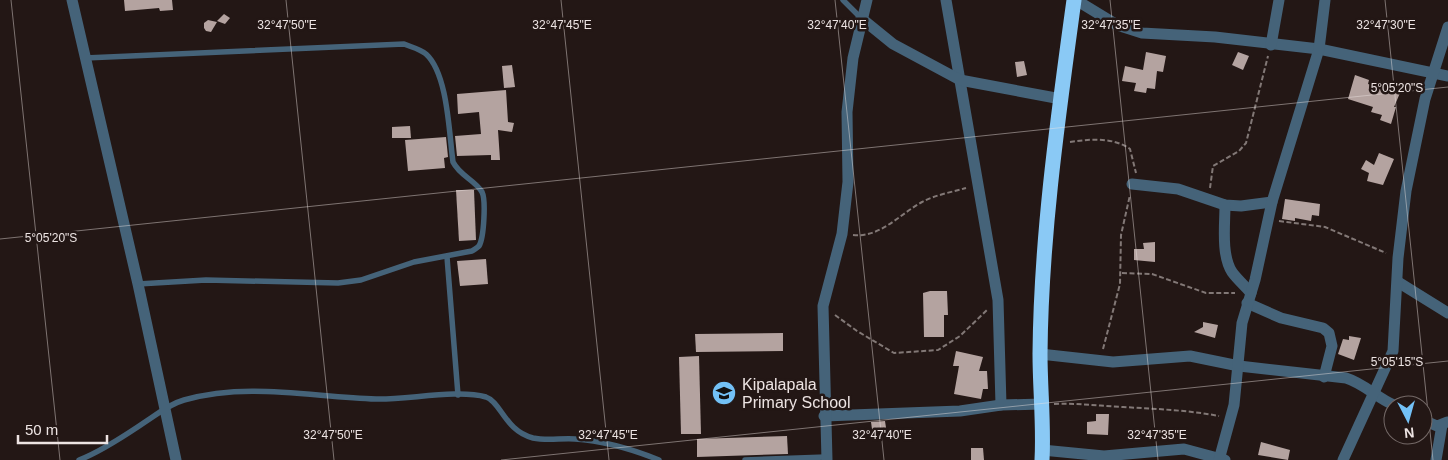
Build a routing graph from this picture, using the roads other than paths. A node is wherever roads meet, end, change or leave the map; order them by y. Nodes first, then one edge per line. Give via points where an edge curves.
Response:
1 (72, 0) edge
2 (843, 0) edge
3 (867, 0) edge
4 (946, 0) edge
5 (1075, 0) edge
6 (1279, 0) edge
7 (1325, 0) edge
8 (861, 18) junction
9 (1448, 27) edge
10 (1271, 45) junction
11 (1319, 49) junction
12 (84, 58) junction
13 (1435, 73) junction
14 (1448, 76) edge
15 (960, 80) junction
16 (1061, 99) junction
17 (1132, 184) road end
18 (1272, 202) junction
19 (1225, 205) junction
20 (447, 257) junction
21 (1398, 282) junction
22 (138, 284) junction
23 (1249, 298) junction
24 (1448, 313) edge
25 (1040, 354) junction
26 (1239, 366) junction
27 (1324, 377) junction
28 (1373, 392) junction
29 (458, 395) junction
30 (1383, 398) edge
31 (1042, 404) junction
32 (1001, 405) junction
33 (165, 408) junction
34 (824, 416) junction
35 (1445, 423) edge
36 (1433, 424) edge
37 (1042, 455) edge
38 (826, 458) edge
39 (1104, 458) edge
40 (79, 460) edge
41 (176, 460) edge
42 (659, 460) edge
43 (745, 460) edge
44 (1221, 460) edge
45 (1343, 460) edge
46 (1436, 460) edge

1 - 12 street
2 - 8 lane
3 - 8 street
4 - 15 street
5 - 10 street via 1118,25 1142,33 1215,37
5 - 16 highway
6 - 10 street
7 - 11 street
8 - 15 street via 893,44
8 - 34 street via 847,112 848,182 842,234 823,306
9 - 13 street
10 - 11 street
11 - 13 street
11 - 18 street
12 - 20 lane via 379,44 404,44 426,54 443,89 453,162 457,170 483,194 479,246
12 - 22 street
13 - 14 street
13 - 21 street via 1413,149 1398,258
15 - 16 street
15 - 32 street via 998,300
16 - 25 highway
17 - 19 street via 1178,189
18 - 19 street
18 - 23 street
19 - 23 street via 1229,264
20 - 22 lane via 414,262 361,280 338,284 206,280
20 - 29 lane
21 - 24 street
21 - 28 street via 1393,352
22 - 33 street
23 - 26 street via 1242,323
23 - 27 street via 1281,318 1323,328 1330,333 1332,346
25 - 26 street via 1100,361 1190,356
25 - 31 highway
26 - 27 street
26 - 44 street
27 - 28 street via 1346,378
28 - 30 street
28 - 45 street
29 - 33 lane via 378,399 254,390 204,395
29 - 42 lane via 486,398 493,402 521,434 534,438 589,440 628,448
31 - 32 street
31 - 37 highway
32 - 34 street via 960,411
33 - 40 lane
33 - 41 street
34 - 38 street
35 - 36 street
35 - 46 street
37 - 39 street
38 - 43 lane
39 - 44 street via 1184,449

